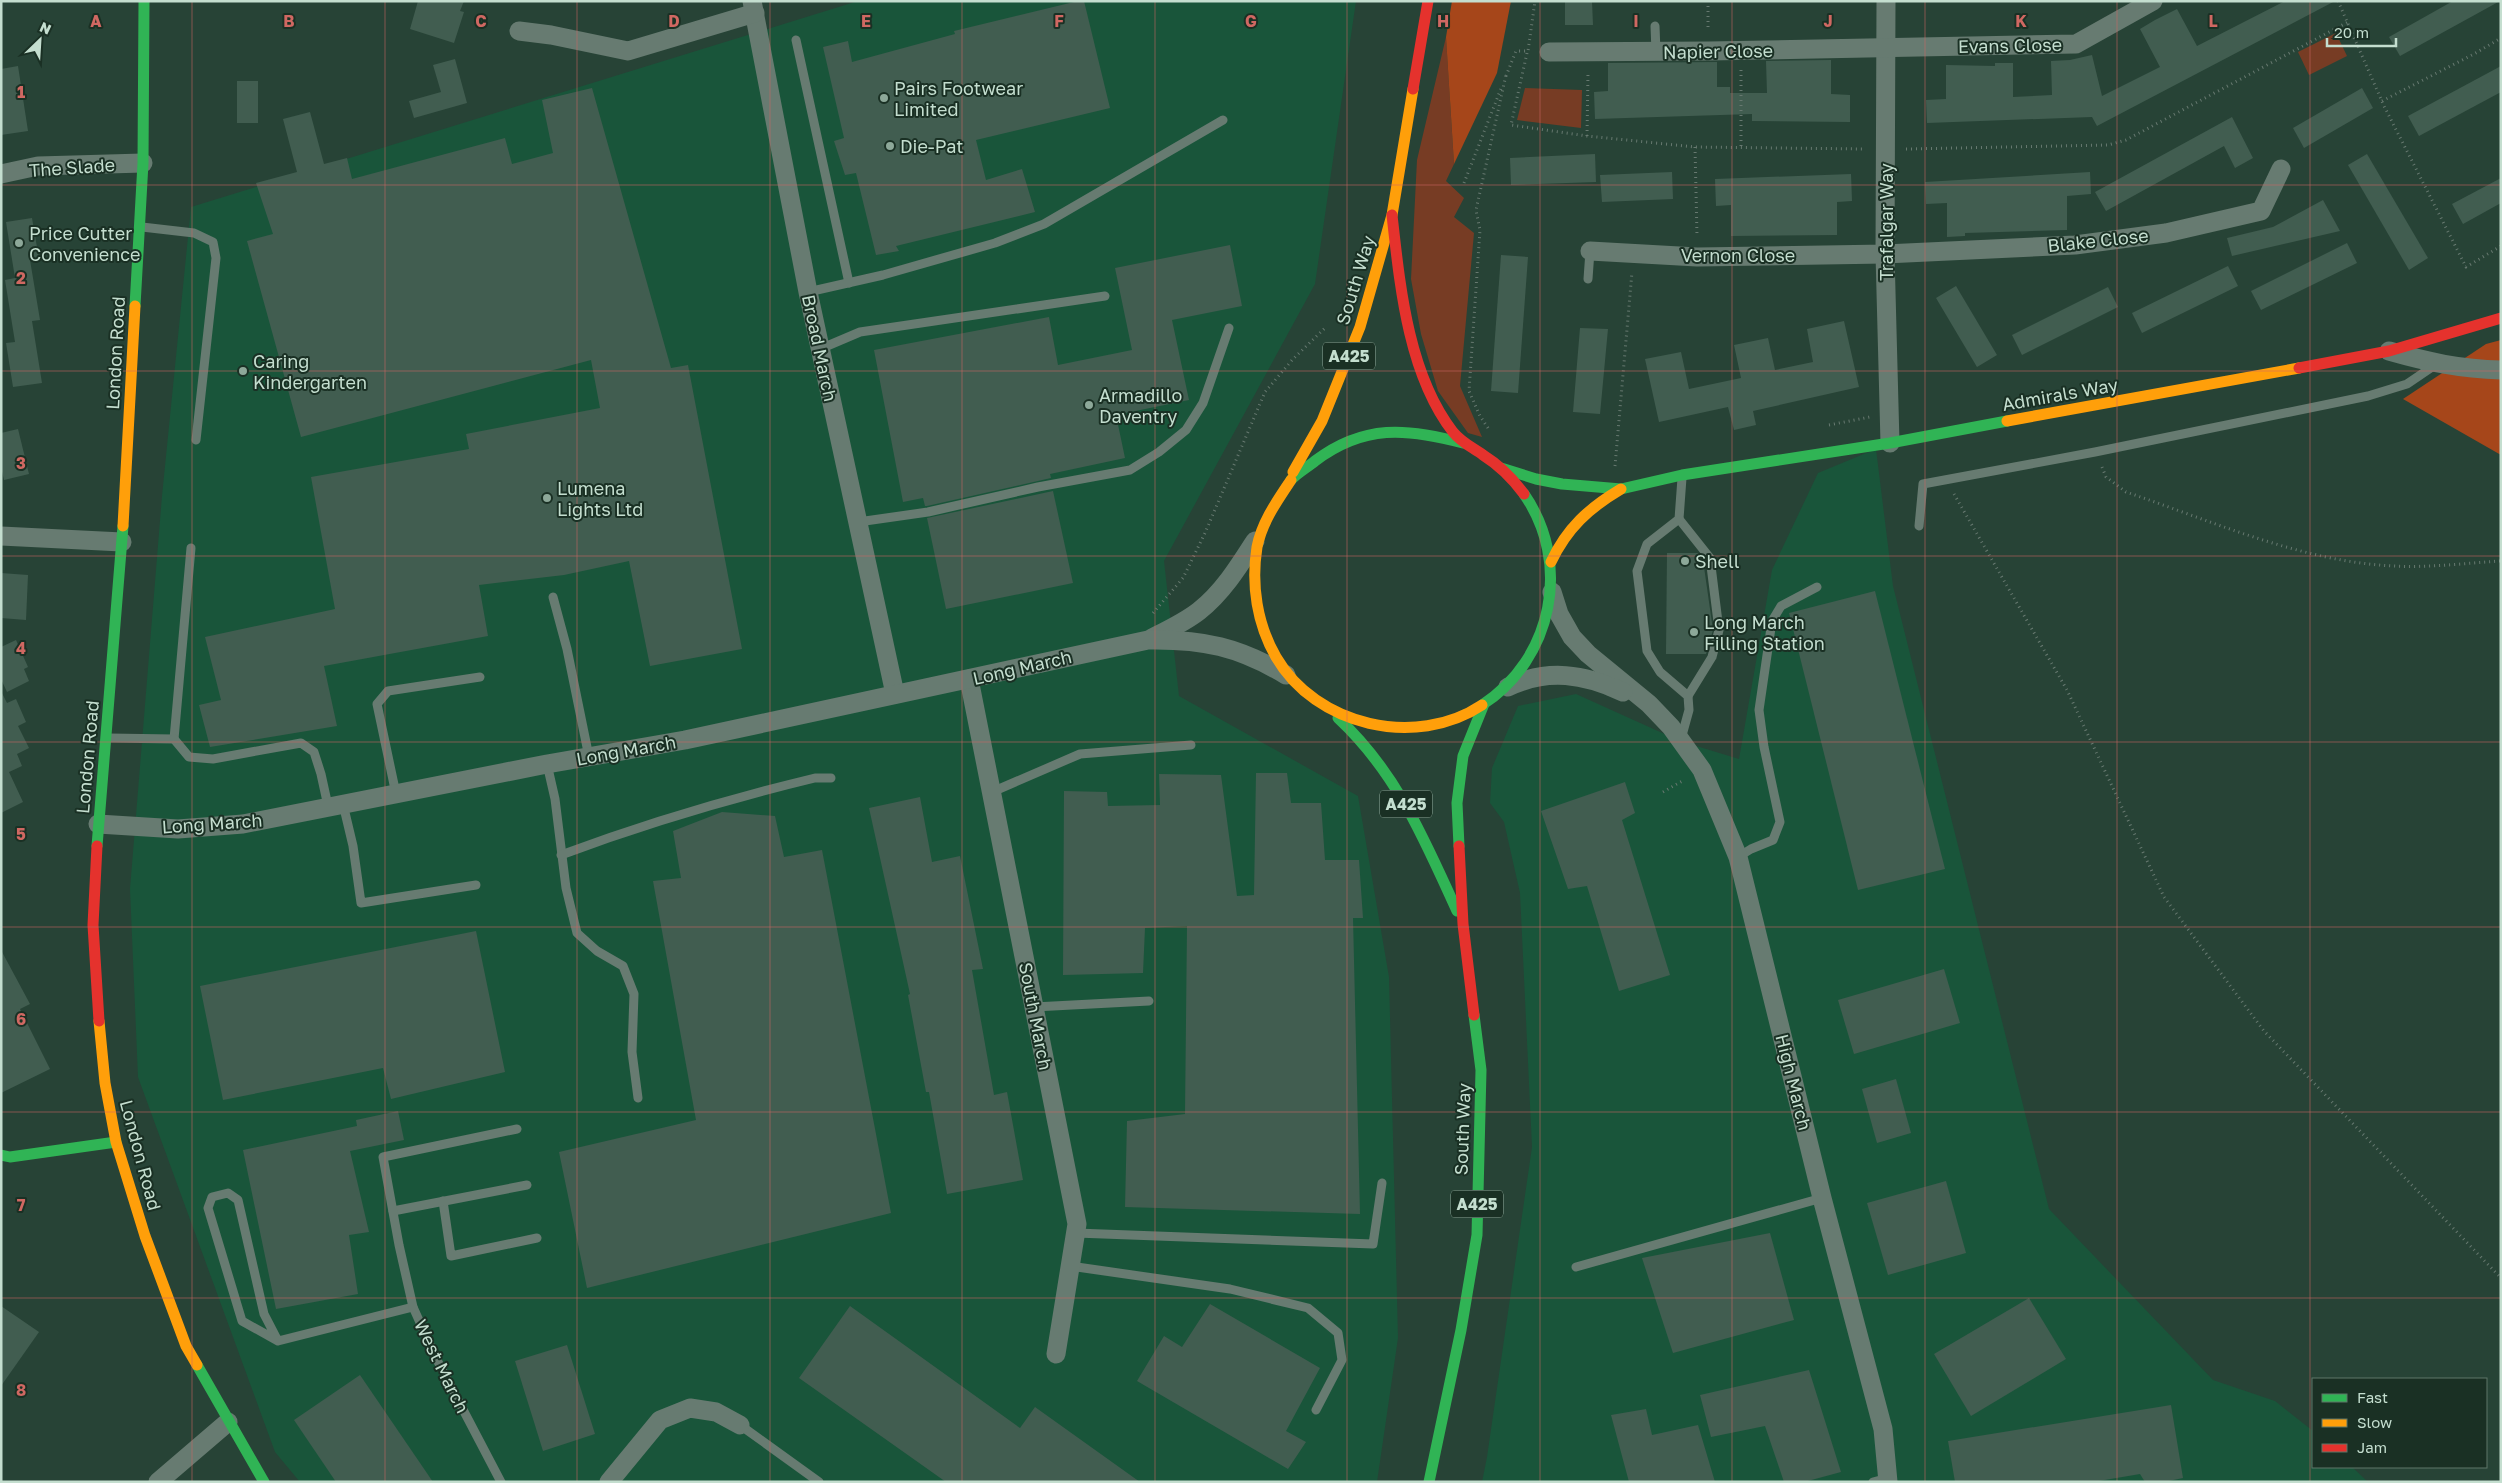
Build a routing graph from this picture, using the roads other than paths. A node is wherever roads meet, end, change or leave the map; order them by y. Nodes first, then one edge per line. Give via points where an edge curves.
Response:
1 (144, 1) edge
2 (1428, 1) edge
3 (1886, 1) edge
4 (2153, 1) edge
5 (754, 7) edge
6 (1655, 26) dead end
7 (519, 31) dead end
8 (796, 40) dead end
9 (1886, 48) junction
10 (1549, 52) road end
11 (1656, 52) junction
12 (1223, 120) dead end
13 (143, 163) junction
14 (2281, 169) dead end
15 (1, 174) edge
16 (1392, 215) junction
17 (140, 227) junction
18 (1590, 251) joint
19 (1885, 254) junction
20 (1588, 279) dead end
21 (849, 283) junction
22 (808, 292) junction
23 (1105, 296) dead end
24 (2501, 318) edge
25 (1229, 328) dead end
26 (820, 349) junction
27 (2389, 351) junction
28 (2436, 364) junction
29 (2501, 370) edge
30 (196, 440) dead end
31 (1463, 443) junction
32 (1890, 443) junction
33 (1501, 468) junction
34 (1682, 475) junction
35 (1284, 488) junction
36 (1621, 489) junction
37 (1679, 518) junction
38 (858, 522) junction
39 (1919, 526) dead end
40 (1260, 534) junction
41 (1, 536) edge
42 (122, 542) junction
43 (191, 548) dead end
44 (1551, 562) junction
45 (1817, 587) dead end
46 (1552, 589) junction
47 (553, 597) dead end
48 (1148, 640) junction
49 (480, 677) dead end
50 (1290, 678) junction
51 (969, 679) junction
52 (1505, 688) junction
53 (895, 694) junction
54 (1688, 696) junction
55 (1321, 704) junction
56 (1484, 704) junction
57 (1649, 704) junction
58 (106, 738) junction
59 (174, 739) junction
60 (1680, 741) junction
61 (1191, 745) dead end
62 (588, 757) junction
63 (546, 764) junction
64 (830, 778) dead end
65 (992, 792) junction
66 (396, 794) junction
67 (336, 805) junction
68 (98, 824) junction
69 (561, 855) junction
70 (1738, 857) junction
71 (476, 885) dead end
72 (1463, 924) junction
73 (1150, 1001) dead end
74 (1034, 1007) junction
75 (638, 1098) dead end
76 (517, 1129) dead end
77 (116, 1142) junction
78 (1, 1155) edge
79 (1382, 1183) dead end
80 (527, 1185) dead end
81 (1822, 1198) junction
82 (443, 1201) junction
83 (393, 1211) junction
84 (1076, 1233) junction
85 (537, 1238) dead end
86 (1070, 1266) junction
87 (1576, 1267) dead end
88 (413, 1307) junction
89 (278, 1341) junction
90 (1056, 1354) dead end
91 (1316, 1410) dead end
92 (228, 1422) junction
93 (740, 1425) joint
94 (1883, 1481) edge
95 (158, 1482) edge
96 (264, 1482) edge
97 (501, 1482) edge
98 (609, 1482) edge
99 (820, 1482) edge
100 (1429, 1482) edge

1 - 13 main road, London Road
2 - 16 main road, South Way / A425
3 - 9 street, Trafalgar Way
4 - 9 street, Evans Close via 2076,44
5 - 7 street via 628,51
5 - 22 street, Broad March
6 - 11 lane
8 - 21 lane
9 - 11 street, Napier Close
9 - 19 street, Trafalgar Way
10 - 11 street, Napier Close
12 - 21 lane via 1044,224 994,243
13 - 15 street, The Slade via 38,166
13 - 17 main road, London Road
14 - 19 street, Blake Close via 2260,211 2166,232 2075,245
16 - 31 main road, South Way / A425 via 1406,315 1417,358 1444,415
16 - 35 main road, South Way / A425 via 1360,327 1343,371 1322,420
17 - 30 lane via 194,232 213,242 216,258
17 - 42 main road, London Road
18 - 19 street, Vernon Close via 1697,257
18 - 20 lane
19 - 32 street, Trafalgar Way
21 - 22 lane
22 - 26 street, Broad March
23 - 26 lane via 860,332
24 - 27 main road, Admirals Way
25 - 38 lane via 1203,403 1186,430 1130,470 928,512
26 - 38 street, Broad March
27 - 28 street
27 - 32 main road, Admirals Way
28 - 29 street via 2469,370
28 - 39 lane via 2407,384 2368,396 1923,484
31 - 33 main road
31 - 35 main road via 1425,432 1385,431 1347,441 1312,460
32 - 34 main road, Admirals Way
33 - 36 main road, Admirals Way via 1562,484
33 - 44 main road via 1535,511
34 - 36 main road, Admirals Way
34 - 37 lane
35 - 40 main road
36 - 44 main road, Admirals Way via 1591,506 1578,519 1558,544
37 - 54 lane via 1710,558 1719,630 1712,656
37 - 54 lane via 1647,544 1637,571 1647,651 1660,672
38 - 53 street, Broad March
40 - 48 street, Long March via 1216,596 1199,611
40 - 50 main road via 1253,572 1256,610 1269,646
41 - 42 street
42 - 58 main road, London Road
43 - 59 lane
44 - 46 main road
45 - 70 lane via 1781,606 1772,621 1759,710 1780,822 1773,840
46 - 52 main road via 1538,643
46 - 57 street, High March via 1559,614 1572,637
47 - 62 lane via 567,649
48 - 50 street, Long March via 1181,639 1228,647 1250,655
48 - 51 street, Long March
49 - 66 lane via 388,691 377,704
50 - 55 main road
51 - 53 street, Long March
51 - 65 street, South March
52 - 56 main road
52 - 57 street, High March via 1535,676 1577,675 1600,681
53 - 62 street, Long March via 685,740
54 - 60 lane via 1689,710
55 - 56 main road via 1352,720 1385,728 1420,728 1445,722
55 - 72 main road, South Way / A425 via 1358,736 1391,777
56 - 72 main road, South Way / A425 via 1463,756 1458,786
57 - 60 street, High March
58 - 59 lane
58 - 68 main road, London Road
59 - 67 lane via 189,757 213,759 301,743 314,752
60 - 70 street, High March via 1702,770
61 - 65 lane via 1080,754
62 - 63 street, Long March
63 - 66 street, Long March
63 - 69 lane via 555,799
64 - 69 lane via 815,778 684,812
65 - 74 street, South March
66 - 67 street, Long March
67 - 68 street, Long March via 243,824 178,829
67 - 71 lane via 353,846 361,902
68 - 77 main road, London Road via 93,925 98,1014 104,1083
69 - 75 lane via 577,933 597,951 622,966 634,994 632,1052
70 - 81 street, High March
72 - 100 main road, South Way / A425 via 1481,1070 1477,1235
73 - 74 lane
74 - 84 street, South March via 1077,1224
76 - 83 lane, West March via 383,1156
77 - 78 main road via 10,1157
77 - 92 main road, London Road via 145,1236 186,1346
79 - 84 lane via 1373,1244
80 - 82 lane
81 - 87 lane
81 - 94 street, High March via 1883,1429
82 - 83 lane
82 - 85 lane via 451,1256
83 - 88 lane, West March
84 - 86 street, South March
86 - 90 street, South March
86 - 91 lane via 1230,1289 1308,1308 1338,1333 1342,1360
88 - 89 lane
88 - 97 lane, West March
89 - 89 lane via 264,1314 238,1200 228,1193 212,1197 208,1208 242,1322
92 - 95 street
92 - 96 main road, London Road
93 - 98 street via 716,1412 690,1408 660,1420
93 - 99 lane

